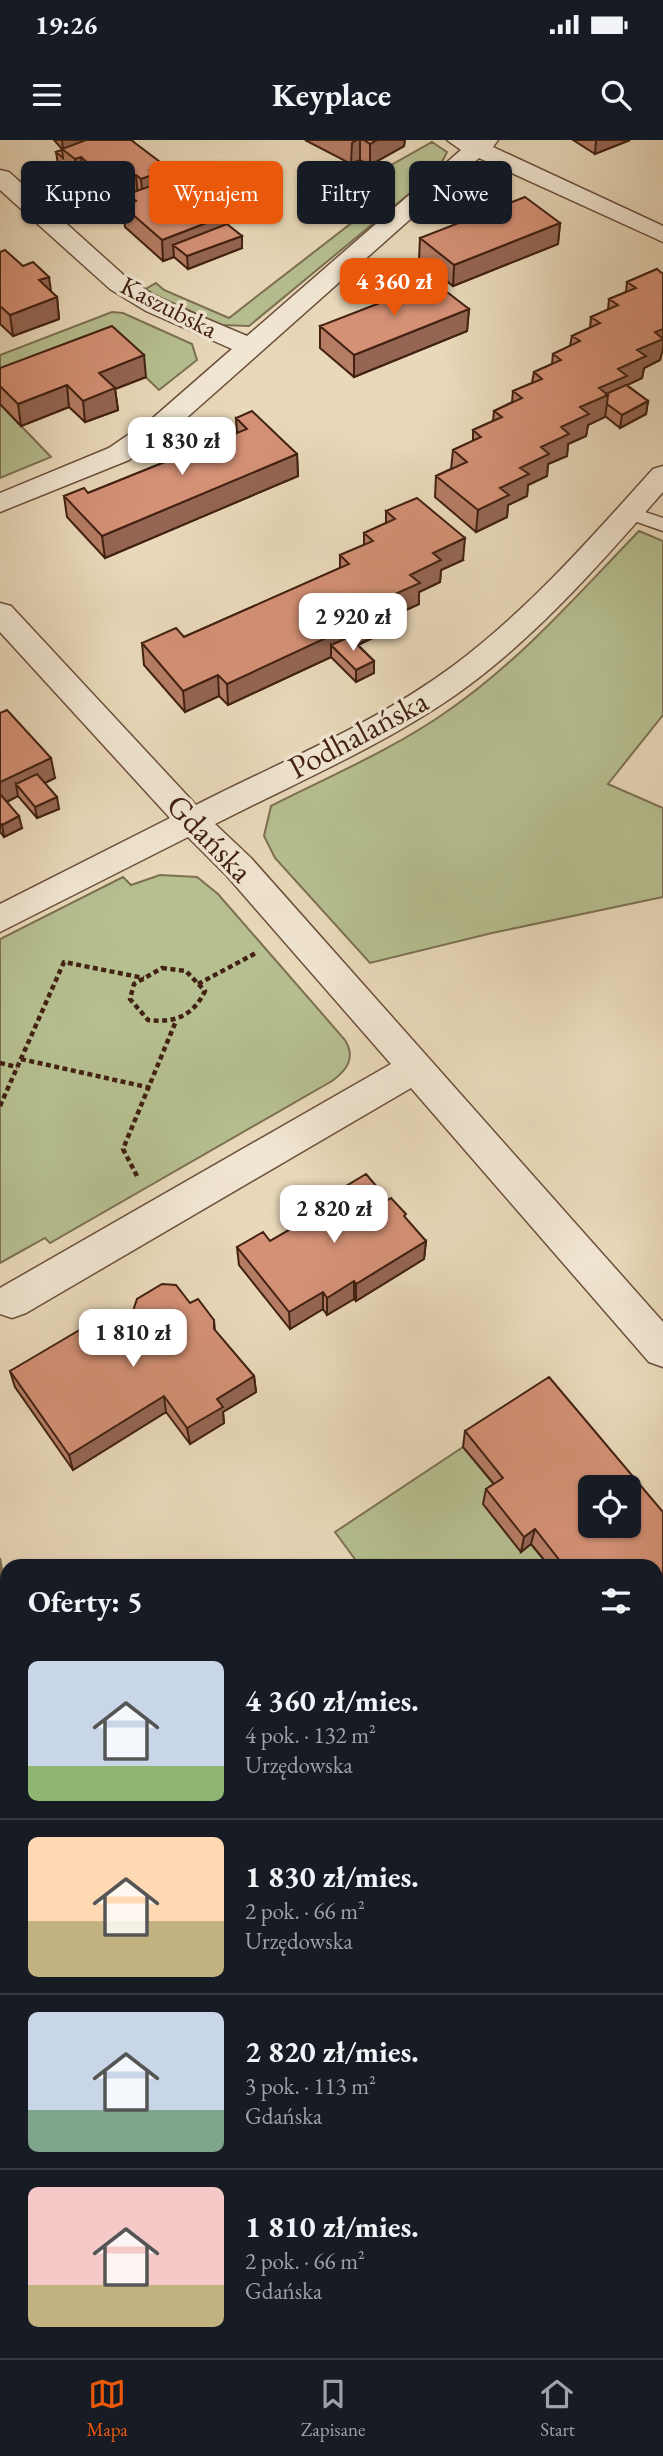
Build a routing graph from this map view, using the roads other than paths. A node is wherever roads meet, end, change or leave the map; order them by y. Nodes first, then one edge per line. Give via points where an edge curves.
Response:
1 (474, 143) edge
2 (0, 177) edge
3 (663, 235) edge
4 (249, 347) junction
5 (663, 475) edge
6 (0, 503) edge
7 (630, 513) junction
8 (663, 525) edge
9 (0, 613) edge
10 (191, 821) junction
11 (0, 919) edge
12 (416, 1067) junction
13 (12, 1301) dead end
14 (663, 1350) edge

1 - 3 street
1 - 4 street
2 - 4 street, Kaszubska via 119,284 155,306
4 - 6 street via 164,423 119,454
5 - 7 street, Podhalańska
7 - 8 lane
7 - 10 street, Podhalańska via 466,672 365,734
9 - 10 street, Gdańska
10 - 11 street, Podhalańska
10 - 12 street, Gdańska via 239,867
12 - 13 street
12 - 14 street, Gdańska

